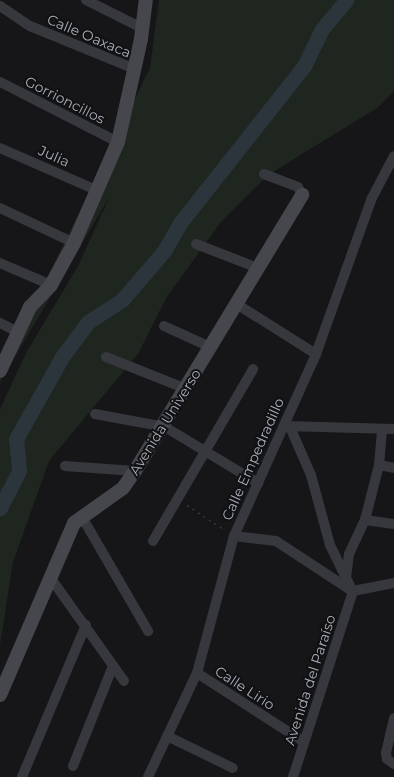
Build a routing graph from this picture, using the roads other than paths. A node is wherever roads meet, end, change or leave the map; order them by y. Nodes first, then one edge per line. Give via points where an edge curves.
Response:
1 (86, 0) edge
2 (146, 0) edge
3 (4, 9) edge
4 (142, 28) junction
5 (134, 70) junction
6 (0, 82) edge
7 (118, 142) junction
8 (0, 148) edge
9 (394, 156) edge
10 (264, 174) dead end
11 (96, 190) junction
12 (302, 195) joint
13 (0, 208) edge
14 (74, 243) junction
15 (196, 244) dead end
16 (0, 263) edge
17 (258, 268) junction
18 (51, 285) junction
19 (235, 303) junction
20 (0, 324) edge
21 (164, 326) dead end
22 (18, 332) junction
23 (210, 347) junction
24 (316, 354) junction
25 (106, 356) dead end
26 (252, 369) dead end
27 (0, 371) edge
28 (187, 389) junction
29 (95, 414) dead end
30 (286, 426) junction
31 (165, 427) junction
32 (382, 429) junction
33 (394, 429) edge
34 (205, 452) junction
35 (65, 466) dead end
36 (379, 466) junction
37 (394, 468) edge
38 (135, 471) junction
39 (258, 482) junction
40 (82, 516) junction
41 (365, 520) junction
42 (394, 524) edge
43 (234, 536) junction
44 (153, 541) dead end
45 (346, 578) junction
46 (52, 580) junction
47 (394, 583) edge
48 (353, 592) junction
49 (86, 625) junction
50 (148, 631) dead end
51 (113, 666) junction
52 (196, 673) junction
53 (124, 681) dead end
54 (0, 695) edge
55 (394, 718) edge
56 (167, 736) junction
57 (304, 742) junction
58 (390, 762) edge
59 (73, 766) dead end
60 (233, 768) dead end
61 (22, 777) edge
62 (148, 777) edge
63 (293, 777) edge

1 - 4 street
2 - 4 street
3 - 5 street, Calle Oaxaca via 30,26
4 - 5 street
5 - 7 street
6 - 7 street, Gorrioncillos
7 - 11 street
8 - 11 street, Julia
9 - 24 street, Calle Empedradillo via 372,198
10 - 12 street via 298,187
11 - 14 street
12 - 17 street, Avenida Universo
13 - 14 street
14 - 18 street
15 - 17 street
16 - 18 street
17 - 19 street, Avenida Universo
18 - 22 street via 30,308
19 - 23 street, Avenida Universo
19 - 24 street
20 - 22 street
21 - 23 street
22 - 27 street
23 - 28 street, Avenida Universo
24 - 30 street, Calle Empedradillo
25 - 28 street
26 - 34 street
28 - 31 street, Avenida Universo
29 - 31 street
30 - 32 street
30 - 39 street, Calle Empedradillo
30 - 45 street via 311,475 330,545
31 - 34 street
31 - 38 street, Avenida Universo
32 - 33 street
32 - 36 street
34 - 39 street
34 - 44 street
35 - 38 street
36 - 37 street
36 - 41 street
38 - 40 street, Avenida Universo via 123,488
39 - 43 street, Calle Empedradillo
40 - 46 street, Avenida Universo via 74,523
40 - 50 street
41 - 42 street
41 - 45 street via 355,536
43 - 48 street via 276,541
43 - 52 street, Calle Empedradillo
45 - 48 street
46 - 49 street
46 - 54 street, Avenida Universo
47 - 48 street
48 - 57 street, Avenida del Paraíso
49 - 51 street
49 - 61 street
51 - 53 street
51 - 59 street
52 - 56 street, Calle Empedradillo
52 - 57 street, Calle Lirio
55 - 58 street
56 - 60 street
56 - 62 street, Calle Empedradillo
57 - 63 street, Avenida del Paraíso

